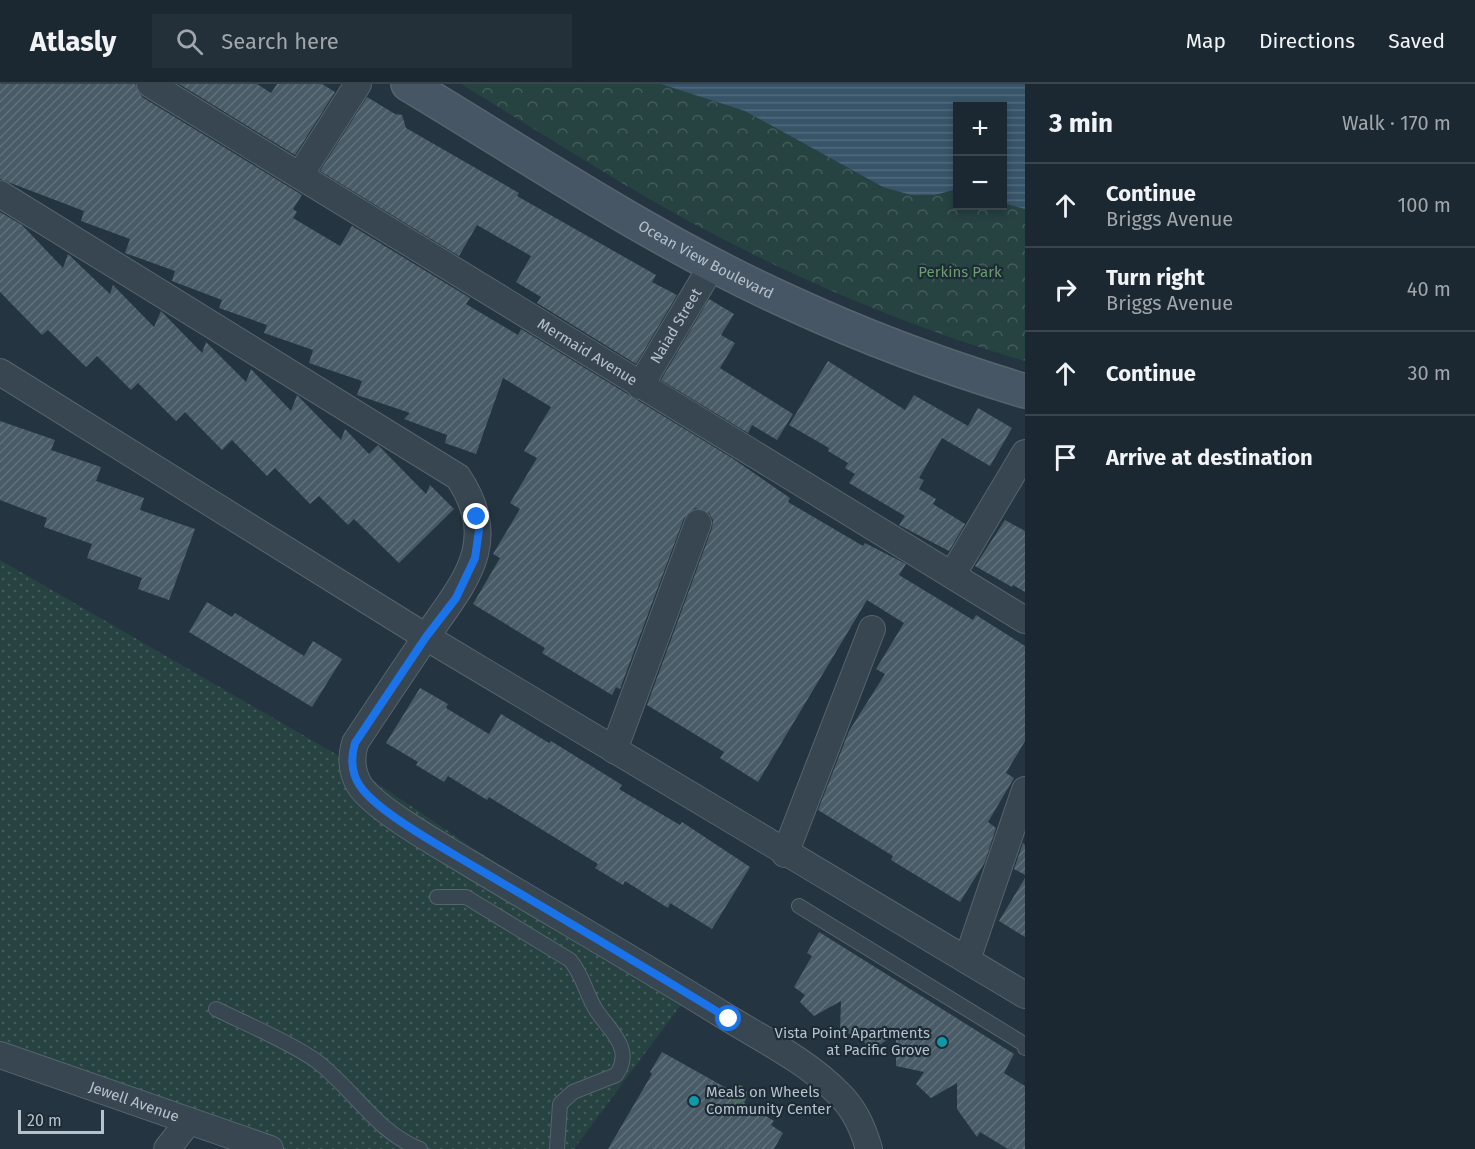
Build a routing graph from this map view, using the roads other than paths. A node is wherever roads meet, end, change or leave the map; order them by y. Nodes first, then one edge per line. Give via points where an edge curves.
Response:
1 (150, 84) edge
2 (358, 84) edge
3 (408, 84) edge
4 (300, 175) junction
5 (0, 194) edge
6 (713, 264) junction
7 (0, 372) edge
8 (640, 386) junction
9 (1025, 391) edge
10 (1025, 453) edge
11 (698, 523) dead end
12 (952, 575) junction
13 (1025, 620) edge
14 (872, 629) dead end
15 (426, 637) junction
16 (614, 750) junction
17 (1025, 790) edge
18 (785, 854) junction
19 (437, 897) dead end
20 (799, 906) dead end
21 (967, 960) junction
22 (1025, 995) edge
23 (216, 1009) dead end
24 (1025, 1048) edge
25 (0, 1055) edge
26 (189, 1121) junction
27 (167, 1149) edge
28 (270, 1149) edge
29 (420, 1149) edge
30 (557, 1149) edge
31 (869, 1149) edge

1 - 4 street, Mermaid Avenue
2 - 4 street
3 - 6 main road, Ocean View Boulevard
4 - 8 street, Mermaid Avenue
5 - 15 street via 458,477 469,493 477,517 475,558 456,598
6 - 8 street, Naiad Street
6 - 9 main road, Ocean View Boulevard via 790,303 889,345
7 - 15 street
8 - 12 street, Mermaid Avenue
10 - 12 street
11 - 16 street
12 - 13 street, Mermaid Avenue
14 - 18 street
15 - 16 street
15 - 31 street via 355,743 351,756 360,787 426,837 821,1077 856,1115
16 - 18 street
17 - 21 street
18 - 21 street
19 - 30 lane via 466,897 570,960 579,970 596,1010 621,1043 623,1062 616,1075 573,1092 560,1104
20 - 24 lane
21 - 22 street
23 - 29 lane via 313,1059 379,1123
25 - 26 street, Jewell Avenue
26 - 27 street
26 - 28 street, Jewell Avenue

